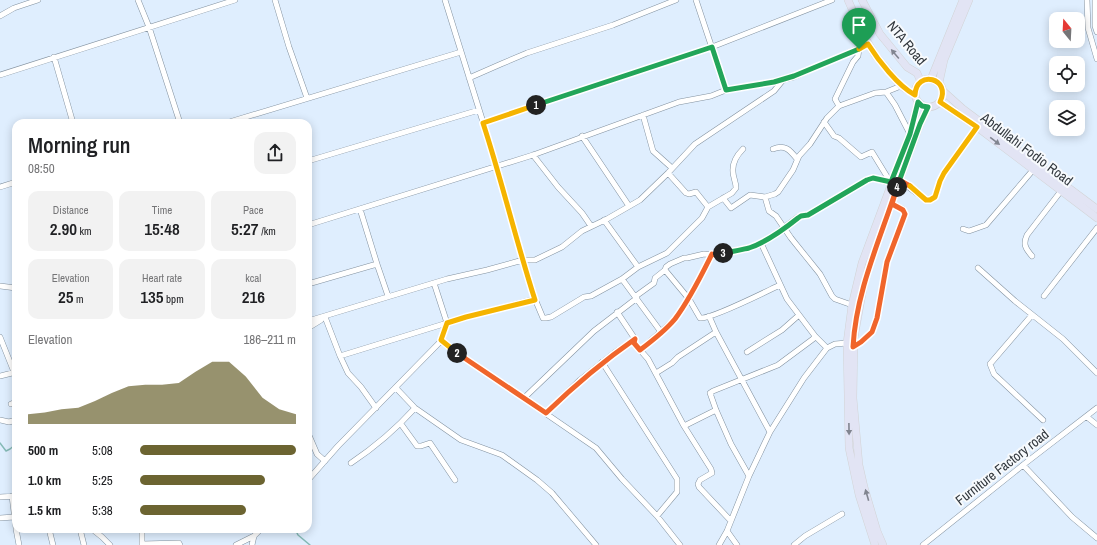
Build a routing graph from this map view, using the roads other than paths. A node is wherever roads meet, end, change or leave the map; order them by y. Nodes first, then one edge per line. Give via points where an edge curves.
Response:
1 (38, 0) edge
2 (138, 0) edge
3 (235, 0) edge
4 (275, 0) edge
5 (445, 0) edge
6 (676, 0) edge
7 (696, 0) edge
8 (832, 0) edge
9 (848, 0) edge
10 (862, 0) edge
11 (964, 0) edge
12 (970, 0) edge
13 (1087, 0) edge
14 (1094, 0) edge
15 (0, 16) edge
16 (149, 27) junction
17 (1097, 32) edge
18 (868, 44) junction
19 (712, 47) junction
20 (859, 49) junction
21 (461, 52) junction
22 (54, 58) junction
23 (1097, 59) edge
24 (0, 75) edge
25 (469, 78) junction
26 (784, 79) junction
27 (931, 79) junction
28 (921, 82) junction
29 (939, 83) junction
30 (902, 86) junction
31 (726, 90) junction
32 (943, 91) junction
33 (886, 92) junction
34 (915, 95) junction
35 (307, 98) junction
36 (918, 102) junction
37 (940, 102) junction
38 (839, 106) junction
39 (928, 107) junction
40 (479, 110) junction
41 (643, 115) junction
42 (72, 119) edge
43 (179, 119) edge
44 (239, 119) edge
45 (824, 122) junction
46 (483, 123) junction
47 (977, 127) junction
48 (910, 134) junction
49 (582, 136) junction
50 (743, 149) dead end
51 (773, 149) dead end
52 (533, 155) junction
53 (797, 159) junction
54 (312, 161) edge
55 (497, 167) junction
56 (672, 168) junction
57 (1033, 170) junction
58 (668, 174) junction
59 (899, 180) junction
60 (891, 182) junction
61 (12, 183) edge
62 (0, 186) edge
63 (1061, 191) junction
64 (764, 197) junction
65 (723, 198) junction
66 (892, 204) junction
67 (629, 206) junction
68 (708, 207) junction
69 (1097, 209) edge
70 (360, 210) junction
71 (1097, 218) edge
72 (604, 220) junction
73 (312, 224) edge
74 (591, 226) junction
75 (784, 227) junction
76 (1097, 228) edge
77 (963, 229) dead end
78 (761, 243) junction
79 (712, 254) junction
80 (1032, 256) dead end
81 (522, 260) junction
82 (377, 264) junction
83 (638, 267) junction
84 (978, 268) dead end
85 (665, 270) junction
86 (622, 279) junction
87 (312, 283) edge
88 (434, 283) junction
89 (780, 285) junction
90 (0, 286) edge
91 (12, 288) edge
92 (388, 296) junction
93 (1044, 296) dead end
94 (637, 298) junction
95 (689, 299) junction
96 (535, 300) junction
97 (852, 305) junction
98 (617, 312) junction
99 (799, 315) junction
100 (1032, 315) junction
101 (709, 316) junction
102 (325, 317) junction
103 (312, 320) edge
104 (447, 323) junction
105 (312, 325) edge
106 (661, 332) junction
107 (716, 332) junction
108 (814, 336) junction
109 (0, 337) edge
110 (635, 339) junction
111 (441, 340) junction
112 (850, 345) junction
113 (2, 348) edge
114 (827, 348) junction
115 (640, 350) junction
116 (747, 352) dead end
117 (340, 356) junction
118 (602, 362) junction
119 (12, 366) edge
120 (12, 373) edge
121 (656, 373) junction
122 (1097, 373) edge
123 (0, 376) edge
124 (741, 379) junction
125 (396, 388) junction
126 (524, 398) junction
127 (376, 408) junction
128 (415, 408) junction
129 (1097, 408) edge
130 (716, 410) junction
131 (546, 413) junction
132 (1087, 417) junction
133 (0, 420) edge
134 (1043, 420) dead end
135 (12, 421) edge
136 (401, 424) junction
137 (1097, 425) edge
138 (684, 426) junction
139 (770, 432) junction
140 (312, 441) edge
141 (325, 461) junction
142 (351, 463) dead end
143 (1023, 464) junction
144 (312, 476) edge
145 (749, 476) junction
146 (455, 480) dead end
147 (12, 496) edge
148 (0, 497) edge
149 (842, 514) dead end
150 (657, 516) junction
151 (12, 517) edge
152 (0, 518) edge
153 (731, 521) junction
154 (727, 530) junction
155 (17, 533) edge
156 (50, 533) edge
157 (81, 533) edge
158 (96, 533) edge
159 (142, 533) edge
160 (257, 533) edge
161 (254, 536) junction
162 (1097, 538) edge
163 (142, 544) edge
164 (19, 545) edge
165 (53, 545) edge
166 (84, 545) edge
167 (110, 545) edge
168 (180, 545) edge
169 (236, 545) edge
170 (252, 545) edge
171 (596, 545) edge
172 (680, 545) edge
173 (719, 545) edge
174 (737, 545) edge
175 (794, 545) edge
176 (875, 545) edge
177 (883, 545) edge
178 (923, 545) edge

1 - 15 street
2 - 16 street
3 - 16 street
4 - 35 street
5 - 21 street
6 - 25 street via 613,25 527,54
7 - 19 street
8 - 19 street
9 - 18 main road, NTA Road
28 -> 10 main road, NTA Road via 917,73 907,67 880,34
11 - 27 main road
12 - 29 main road via 944,60
13 - 23 street via 1088,28
14 - 17 street
16 - 22 street
16 - 43 street
18 - 20 street
18 - 30 main road, NTA Road
19 - 31 street
19 - 46 street
20 - 26 street
20 - 38 street via 858,56 835,99
21 - 25 street
21 - 35 street
22 - 24 street
22 - 42 street
25 - 40 street
26 - 31 street
26 - 56 street via 769,95 695,144
27 - 28 main road
27 - 29 main road
28 - 34 main road via 915,90
29 - 32 main road
30 - 33 street
30 - 34 main road, NTA Road
31 - 41 street via 711,96 678,102
32 - 37 main road
32 - 69 main road, Abdullahi Fodio Road via 963,109
33 - 38 street via 875,93
33 - 48 street
34 - 36 main road
35 - 44 street
36 - 39 main road
36 - 48 main road
37 - 39 main road
37 - 47 main road, Abdullahi Fodio Road
38 - 45 street
39 - 59 main road
40 - 46 street
40 - 54 street
41 - 49 street
41 - 56 street via 653,151
45 - 53 street
45 - 60 street via 834,136 840,138 861,157 872,152
46 - 55 street
47 -> 57 main road, Abdullahi Fodio Road
47 - 59 street via 944,173 935,197 926,200
48 - 60 main road
49 - 52 street
49 - 67 street
50 - 65 street via 737,155 732,172 736,188
51 - 53 street via 787,148
52 - 55 street
52 - 74 street
53 - 64 street via 793,170 778,192
55 - 70 street
55 - 81 street
56 - 58 street
57 - 63 main road, Abdullahi Fodio Road
57 - 77 street via 986,225 969,231
58 - 67 street via 640,200
58 - 68 street via 686,193 696,192
59 - 66 main road
60 - 75 street via 873,178 867,180
60 - 97 main road via 862,263
61 - 62 street
63 - 71 main road, Abdullahi Fodio Road
63 - 80 street via 1024,241
64 - 65 street via 750,195 731,208
64 - 75 street via 769,211
65 - 68 street
66 - 112 main road via 874,249
66 - 112 street via 905,214 887,262 877,318 872,332 861,342
67 - 72 street
68 - 83 street via 702,218 667,253
70 - 73 street
70 - 82 street
72 - 74 street
72 - 83 street
74 - 81 street via 562,247 535,260
75 - 78 street
75 - 97 street via 820,274 832,296
76 - 93 street
78 - 79 street via 748,248
78 - 89 street
79 - 85 street via 684,258 670,264
79 - 95 street
81 - 88 street
81 - 96 street
82 - 87 street
82 - 92 street
83 - 86 street
84 - 100 street
85 - 94 street via 655,278 654,283 636,296
85 - 95 street
86 - 94 street
86 - 96 street via 546,318 543,318
88 - 92 street
88 - 104 street
89 - 99 street
89 - 101 street
90 - 91 street
92 - 102 street
94 - 98 street
94 - 106 street
95 - 101 street via 700,318
95 - 106 street via 674,320
96 - 104 street
97 - 112 main road
98 - 110 street
98 - 126 street
99 - 108 street
99 - 116 street via 782,330
100 - 122 street via 1062,339
100 - 134 street via 990,364 994,374
101 - 107 street
102 - 103 street
102 - 105 street
102 - 117 street
104 - 111 street
104 - 117 street
106 - 115 street
107 - 121 street
107 - 124 street
108 - 114 street
108 - 124 street via 778,365
109 - 113 street
110 - 115 street via 634,343
110 - 118 street
111 - 125 street
111 - 126 street
112 - 114 street via 835,344
112 -> 176 main road via 849,448 859,495
177 -> 112 main road via 859,465
113 - 119 street
114 - 139 street via 804,378
115 - 121 street
117 - 127 street via 348,373 362,387
118 - 131 street
118 - 150 street via 677,479 677,492
120 - 123 street
121 - 138 street
124 - 130 street via 710,393
124 - 139 street
125 - 127 street
125 - 128 street
126 - 131 street
127 - 141 street
128 - 136 street
128 - 171 street via 461,440 502,455 537,480 552,493
129 - 132 street, Furniture Factory road
130 - 138 street
130 - 145 street
131 - 150 street via 596,448
132 - 137 street
132 - 143 street, Furniture Factory road
133 - 135 street
136 - 142 street via 375,447
136 - 146 street via 418,446 430,443
138 - 153 street via 712,473 700,480 699,487
139 - 145 street
140 - 141 street
141 - 144 street
143 - 162 street via 1072,517
143 - 178 street, Furniture Factory road
145 - 153 street
147 - 148 street
149 - 175 street
150 - 172 street
151 - 152 street
153 - 154 street
154 - 173 street
154 - 174 street
155 - 164 street
156 - 165 street
157 - 166 street
158 - 167 street
159 - 163 street
160 - 161 street
161 - 169 street
161 - 170 street
163 - 168 street

